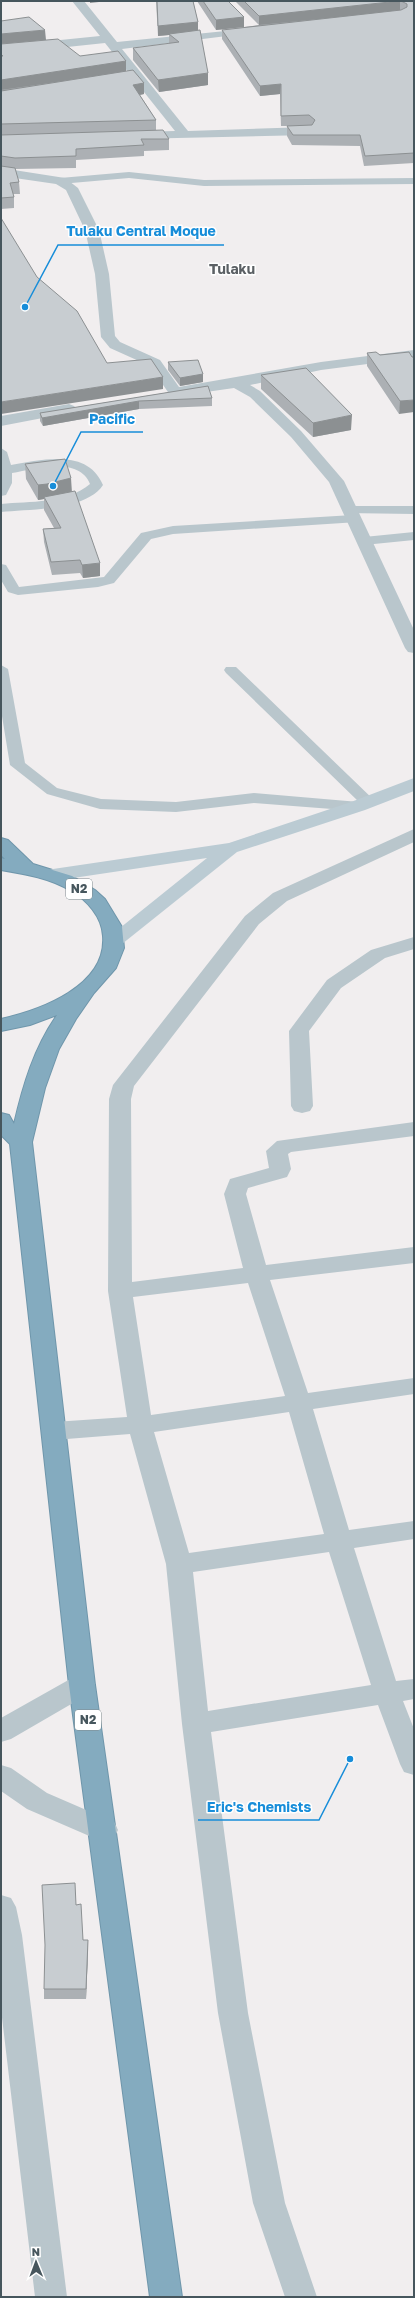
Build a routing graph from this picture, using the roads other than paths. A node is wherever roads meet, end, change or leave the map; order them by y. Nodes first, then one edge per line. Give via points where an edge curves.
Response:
1 (78, 1) edge
2 (246, 20) dead end
3 (110, 43) junction
4 (1, 50) edge
5 (137, 75) junction
6 (122, 78) edge
7 (308, 131) edge
8 (184, 134) junction
9 (120, 137) edge
10 (1, 172) edge
11 (60, 181) junction
12 (414, 181) edge
13 (414, 354) edge
14 (236, 383) junction
15 (175, 392) junction
16 (160, 395) edge
17 (86, 406) edge
18 (1, 421) edge
19 (1, 452) edge
20 (7, 470) junction
21 (1, 492) edge
22 (1, 508) edge
23 (414, 510) edge
24 (352, 515) junction
25 (414, 536) edge
26 (364, 540) junction
27 (1, 568) edge
28 (414, 648) edge
29 (1, 669) edge
30 (231, 670) dead end
31 (414, 784) edge
32 (363, 804) junction
33 (414, 834) edge
34 (1, 844) edge
35 (232, 848) junction
36 (1, 864) edge
37 (26, 868) junction
38 (53, 875) junction
39 (115, 940) junction
40 (414, 943) edge
41 (84, 993) junction
42 (1, 1025) edge
43 (302, 1106) dead end
44 (1, 1120) edge
45 (414, 1129) edge
46 (21, 1142) junction
47 (414, 1255) edge
48 (257, 1276) junction
49 (120, 1291) junction
50 (414, 1386) edge
51 (299, 1403) junction
52 (140, 1425) junction
53 (54, 1432) junction
54 (414, 1530) edge
55 (339, 1541) junction
56 (179, 1564) junction
57 (82, 1685) junction
58 (414, 1690) edge
59 (387, 1694) junction
60 (196, 1724) junction
61 (1, 1731) edge
62 (414, 1764) edge
63 (1, 1776) edge
64 (104, 1830) junction
65 (1, 1907) edge
66 (51, 2297) edge
67 (166, 2297) edge
68 (301, 2297) edge

1 - 3 street
2 - 3 street via 259,30
3 - 4 street
3 - 5 street
5 - 6 street
5 - 8 street
7 - 8 street
8 - 9 street
10 - 11 street
11 - 12 lane via 129,176 204,184
11 - 15 street via 72,188 92,230 102,274 108,337 116,345 155,363
13 - 14 street via 322,366
14 - 15 street
14 - 24 street via 255,394 296,434 336,481
15 - 16 street
17 - 18 street
19 - 20 lane
20 - 21 lane
20 - 22 lane via 57,463 77,465 91,473 97,485 85,496 57,503
23 - 24 lane
24 - 26 street
24 - 27 lane via 173,530 146,536 109,580 98,583 18,591 13,589
25 - 26 lane
26 - 28 street
29 - 32 lane via 18,764 52,791 100,804 176,807 254,798
30 - 32 lane
31 - 32 street
32 - 35 street
33 - 49 street via 280,897 252,920 124,1085 120,1099
34 - 37 highway, N2
35 - 38 street
35 - 39 street
36 - 37 highway, N2
37 - 38 highway, N2
38 - 39 highway, N2 via 78,887 97,903 110,920
39 - 41 highway, N2 via 111,958 101,976
40 - 43 street via 378,954 334,984 299,1031
41 - 42 highway, N2 via 54,1011
41 - 46 highway, N2 via 55,1035 42,1065
44 - 46 highway
45 - 48 street via 285,1146 277,1151 279,1172 238,1184 235,1194
46 - 53 highway, N2
47 - 48 street
48 - 49 street
48 - 51 street
49 - 52 street
50 - 51 street
51 - 52 street
51 - 55 street
52 - 53 street
52 - 56 street
53 - 57 highway, N2
54 - 55 street
55 - 56 street
55 - 59 street
56 - 60 street
57 - 61 street
57 - 64 highway, N2
58 - 59 street
59 - 60 street
59 - 62 street
60 - 68 street via 233,2013 269,2203
63 - 64 street via 37,1801
64 - 67 highway, N2
65 - 66 street via 7,1935

